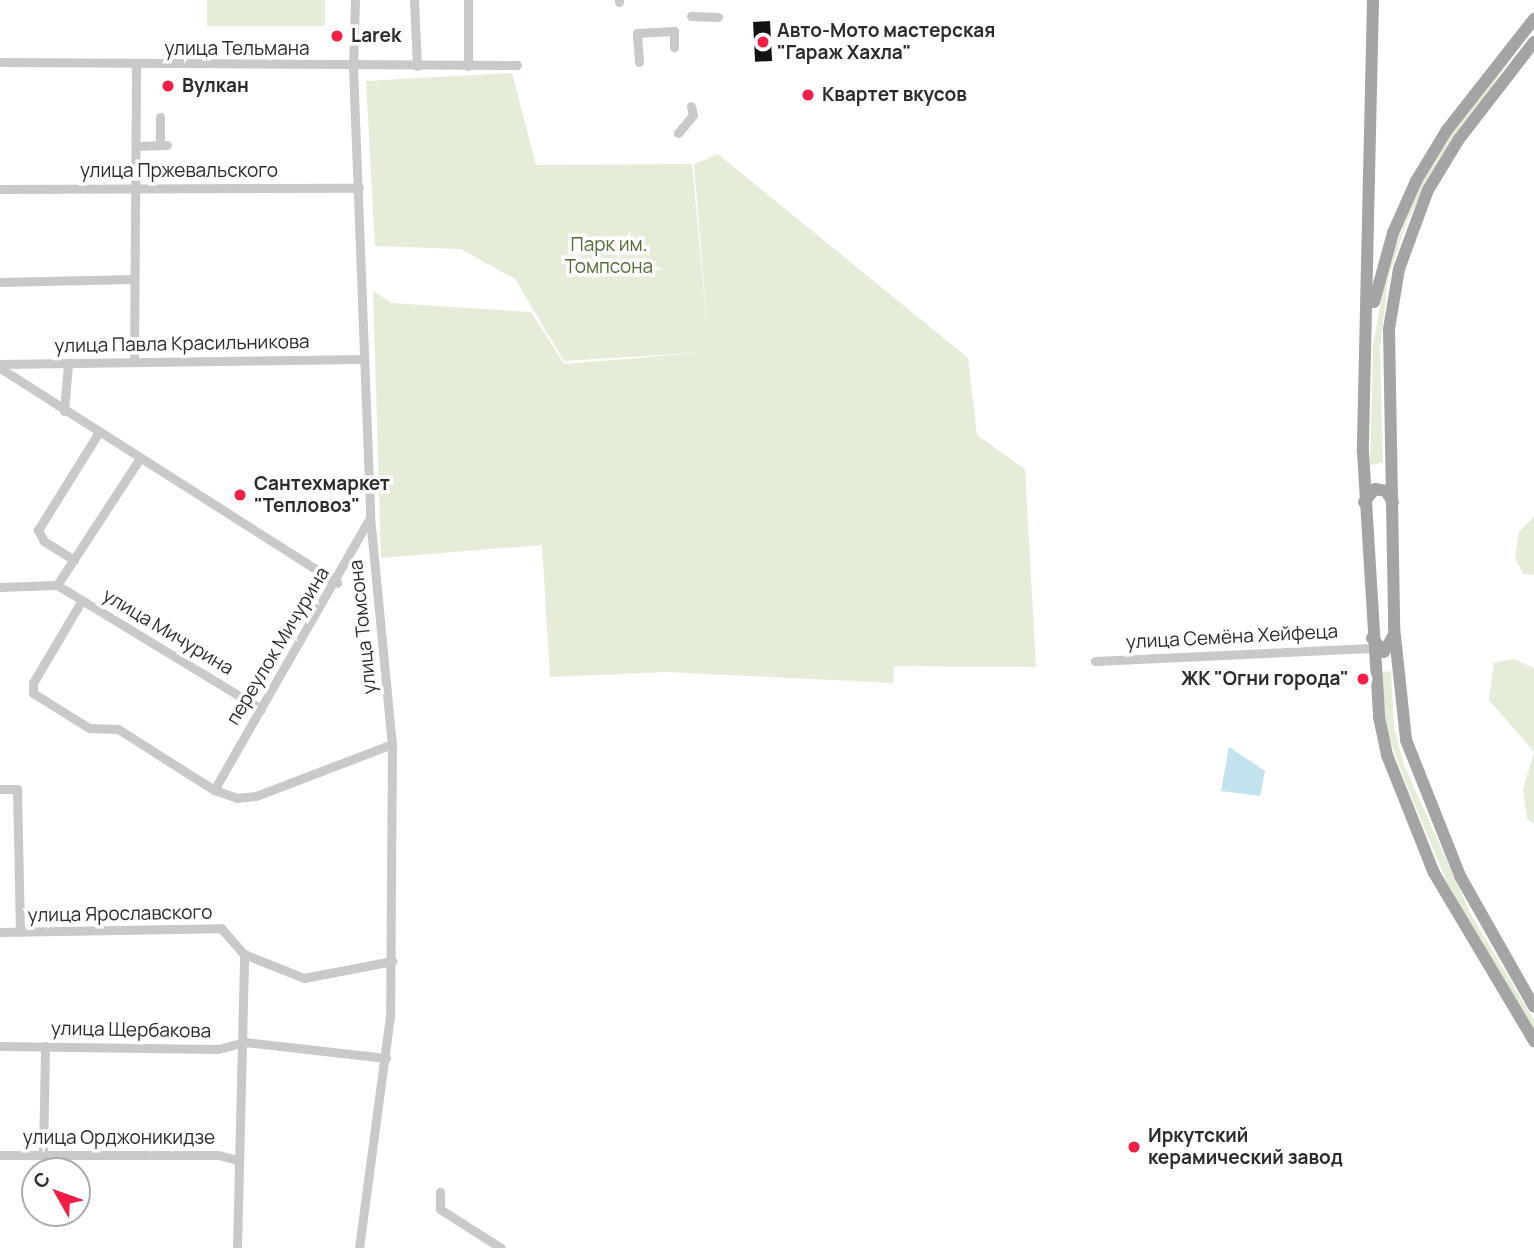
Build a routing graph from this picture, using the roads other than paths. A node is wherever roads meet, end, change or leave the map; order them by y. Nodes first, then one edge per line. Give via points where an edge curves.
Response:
1 (355, 0) edge
2 (414, 0) edge
3 (468, 0) edge
4 (1373, 0) edge
5 (691, 16) dead end
6 (718, 17) dead end
7 (1534, 19) edge
8 (1534, 42) edge
9 (674, 47) dead end
10 (0, 62) edge
11 (639, 62) dead end
12 (517, 65) dead end
13 (417, 66) junction
14 (468, 66) junction
15 (136, 67) junction
16 (353, 67) junction
17 (691, 106) dead end
18 (160, 117) dead end
19 (678, 133) dead end
20 (136, 146) junction
21 (359, 188) junction
22 (0, 189) edge
23 (136, 191) junction
24 (134, 279) junction
25 (0, 282) edge
26 (1366, 340) junction
27 (364, 359) junction
28 (134, 362) junction
29 (68, 364) junction
30 (0, 366) edge
31 (64, 411) junction
32 (99, 432) junction
33 (140, 458) junction
34 (1393, 502) junction
35 (1364, 503) junction
36 (370, 517) junction
37 (74, 560) junction
38 (337, 583) junction
39 (58, 585) junction
40 (0, 587) edge
41 (82, 600) junction
42 (1394, 626) junction
43 (1370, 631) junction
44 (1371, 648) junction
45 (1095, 661) dead end
46 (261, 709) junction
47 (392, 744) junction
48 (0, 789) edge
49 (214, 790) junction
50 (0, 932) edge
51 (20, 932) junction
52 (244, 954) junction
53 (392, 961) junction
54 (1534, 1007) edge
55 (1534, 1041) edge
56 (245, 1042) junction
57 (0, 1046) edge
58 (45, 1046) junction
59 (386, 1058) junction
60 (0, 1155) edge
61 (43, 1155) junction
62 (238, 1160) junction
63 (440, 1192) dead end
64 (237, 1248) edge
65 (359, 1248) edge
66 (501, 1248) edge

1 - 16 street, улица Томсона
2 - 13 street
3 - 14 street
4 - 26 main road
5 - 6 street
7 - 26 main road via 1447,130 1416,181 1393,233
8 - 34 main road via 1459,139 1407,241 1389,329
9 - 11 street via 674,32 637,33
10 - 15 street, улица Тельмана
12 - 14 street, улица Тельмана
13 - 14 street, улица Тельмана
13 - 16 street, улица Тельмана
15 - 16 street, улица Тельмана
15 - 20 street
16 - 21 street, улица Томсона
17 - 19 street via 693,115
18 - 20 street via 163,145
20 - 23 street
21 - 23 street, улица Пржевальского
21 - 27 street, улица Томсона
22 - 23 street, улица Пржевальского
23 - 24 street
24 - 25 street
24 - 28 street
26 - 35 main road
27 - 28 street, улица Павла Красильникова
27 - 36 street, улица Томсона
28 - 29 street, улица Павла Красильникова
29 - 30 street, улица Павла Красильникова
29 - 31 street
30 - 31 street
31 - 32 street
32 - 33 street
32 - 37 street via 38,530 44,541
33 - 37 street
33 - 38 street
34 - 35 main road via 1386,491 1375,489
34 - 42 main road
35 - 43 main road
36 - 38 street, переулок Мичурина
36 - 47 street, улица Томсона
37 - 39 street
38 - 46 street, переулок Мичурина
39 - 40 street
39 - 41 street, улица Мичурина
41 - 46 street, улица Мичурина
41 - 49 street via 33,683 33,693 89,729 118,729
42 - 43 main road via 1384,652 1375,646
42 - 54 main road via 1404,728 1432,816
43 - 44 main road
44 - 45 street, улица Семёна Хейфеца
44 - 55 main road via 1387,755 1408,811 1434,873
46 - 49 street, переулок Мичурина
47 - 49 street via 256,796 237,798
47 - 53 street, улица Томсона
48 - 51 street via 17,789
50 - 51 street, улица Ярославского
51 - 52 street, улица Ярославского via 221,928
52 - 53 street, улица Ярославского via 304,978
52 - 56 street
53 - 59 street, улица Томсона
56 - 58 street, улица Щербакова via 218,1049
56 - 59 street, улица Щербакова
56 - 62 street
57 - 58 street, улица Щербакова
58 - 61 street
59 - 65 street, улица Томсона
60 - 61 street, улица Орджоникидзе
61 - 62 street, улица Орджоникидзе via 218,1155
62 - 64 street
63 - 66 street via 440,1209

